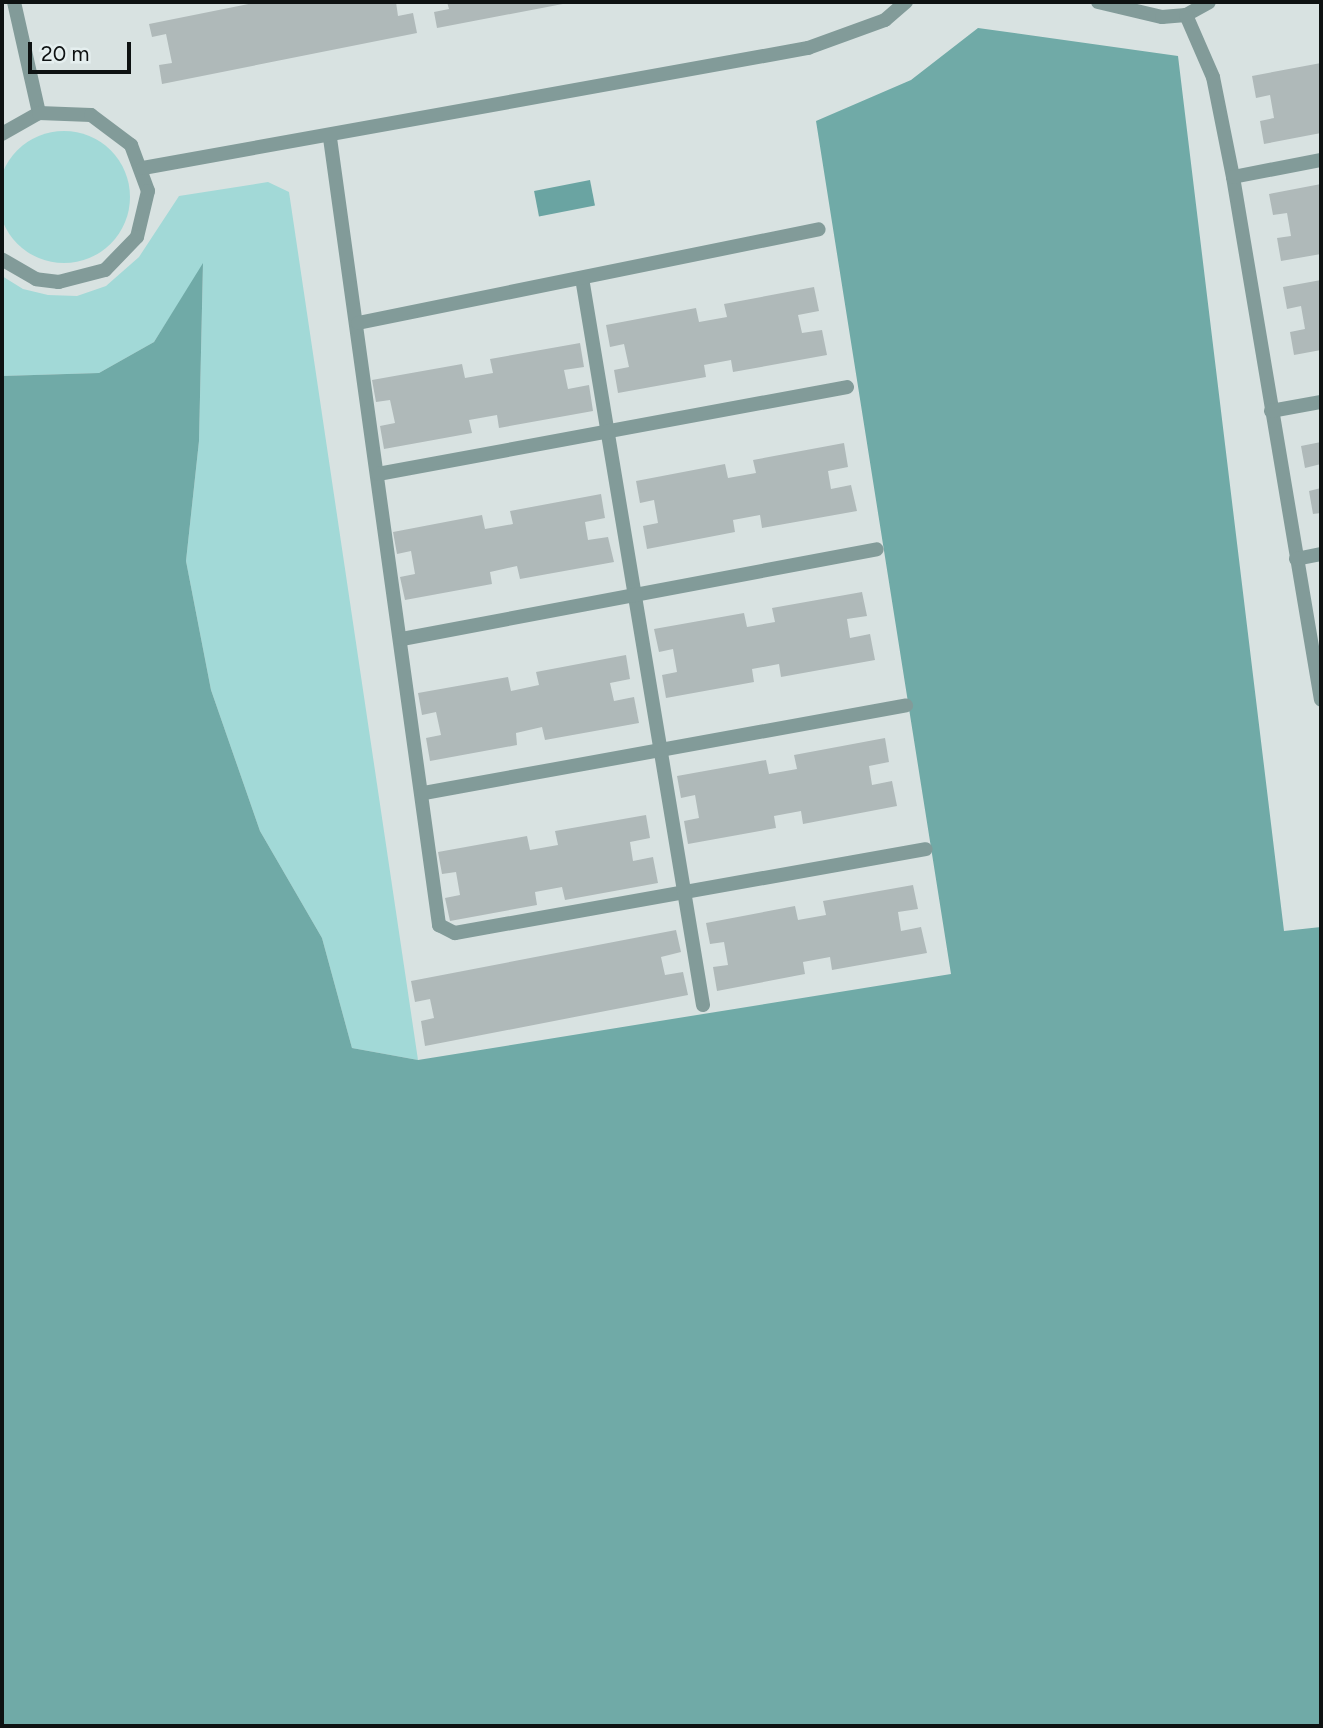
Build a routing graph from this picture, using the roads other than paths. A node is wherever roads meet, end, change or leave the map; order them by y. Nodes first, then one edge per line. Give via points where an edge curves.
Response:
1 (13, 2) edge
2 (906, 2) edge
3 (1098, 2) edge
4 (1209, 2) edge
5 (1186, 15) junction
6 (39, 113) junction
7 (2, 134) edge
8 (330, 138) junction
9 (1321, 160) edge
10 (143, 168) junction
11 (1233, 177) junction
12 (818, 229) dead end
13 (2, 258) edge
14 (582, 278) junction
15 (358, 323) junction
16 (847, 387) dead end
17 (1321, 402) edge
18 (1271, 411) junction
19 (606, 432) junction
20 (378, 474) junction
21 (877, 549) dead end
22 (1321, 554) edge
23 (1296, 559) junction
24 (635, 595) junction
25 (402, 639) junction
26 (1321, 700) edge
27 (906, 705) dead end
28 (661, 750) junction
29 (424, 793) junction
30 (926, 849) dead end
31 (685, 893) junction
32 (703, 1004) dead end

1 - 6 lane
2 - 8 lane via 885,20 808,48
3 - 5 lane via 1134,14
4 - 5 lane
5 - 11 lane via 1213,77
6 - 7 lane
6 - 10 lane via 65,110 102,121 131,145
8 - 10 lane
8 - 15 lane
9 - 11 lane
10 - 13 lane via 148,191 142,226 123,256 105,270 83,280 59,282 36,279
11 - 18 lane
12 - 14 lane
14 - 15 lane
14 - 19 lane
15 - 20 lane
16 - 19 lane
17 - 18 lane
18 - 23 lane
19 - 20 lane
19 - 24 lane
20 - 25 lane
21 - 24 lane
22 - 23 lane
23 - 26 lane
24 - 25 lane
24 - 28 lane
25 - 29 lane
27 - 28 lane
28 - 29 lane
28 - 31 lane
29 - 31 lane via 435,915 446,932
30 - 31 lane
31 - 32 lane

